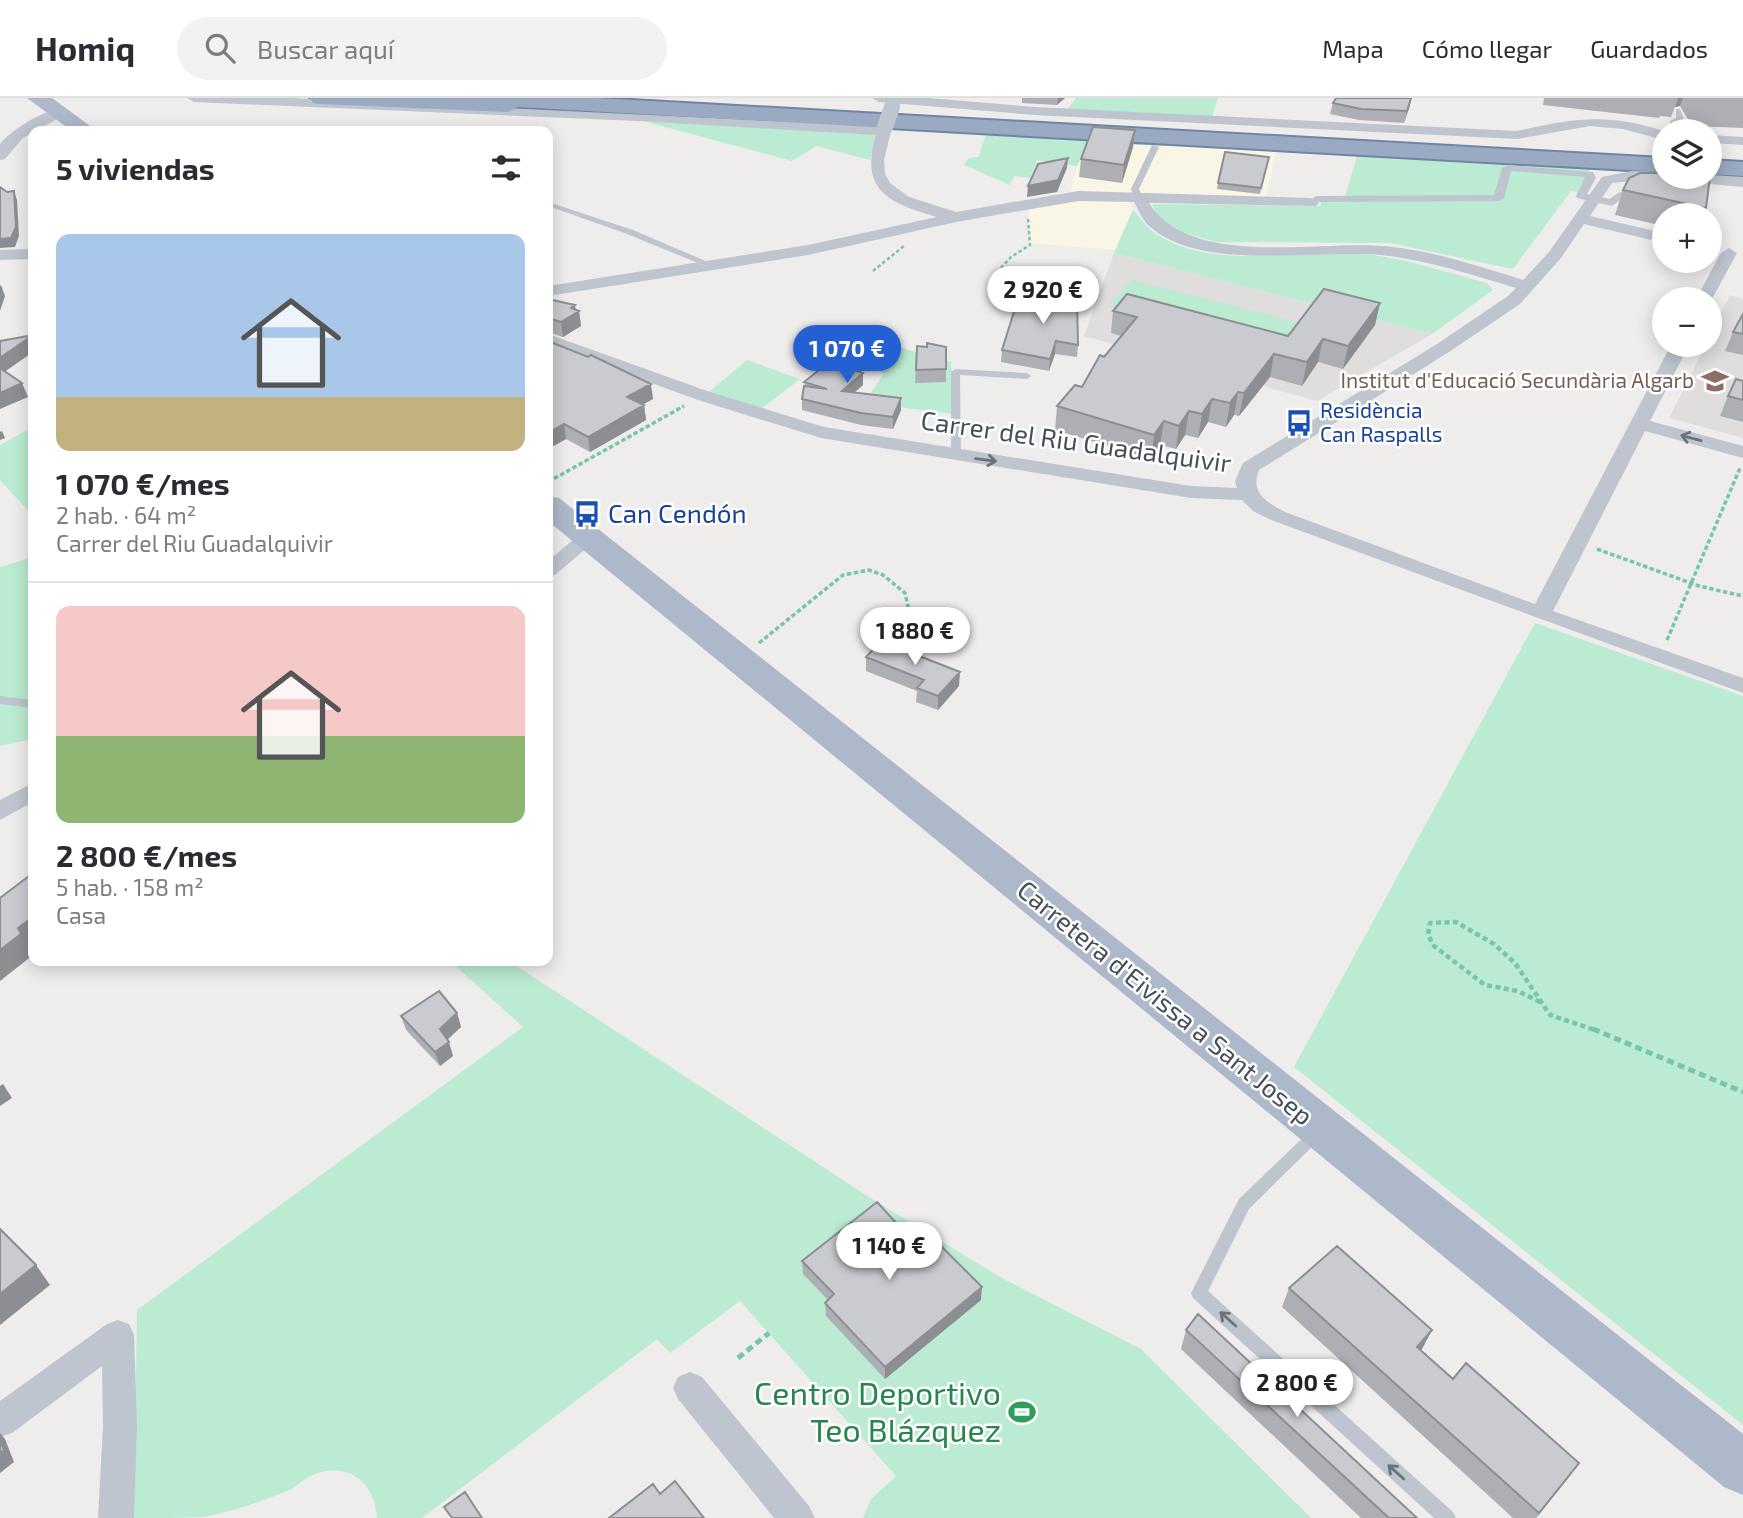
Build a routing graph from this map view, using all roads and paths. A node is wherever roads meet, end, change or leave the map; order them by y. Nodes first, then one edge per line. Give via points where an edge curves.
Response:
1 (38, 98) edge
2 (194, 98) edge
3 (321, 98) edge
4 (481, 98) edge
5 (645, 98) edge
6 (918, 100) edge
7 (888, 102) edge
8 (602, 105) junction
9 (60, 108) edge
10 (1678, 110) dead end
11 (1680, 119) edge
12 (30, 126) edge
13 (80, 126) edge
14 (28, 127) edge
15 (885, 129) junction
16 (1652, 132) edge
17 (1722, 140) edge
18 (1743, 141) edge
19 (1155, 146) dead end
20 (1652, 153) edge
21 (0, 156) edge
22 (1722, 157) edge
23 (1743, 158) edge
24 (1652, 164) edge
25 (1722, 168) edge
26 (1743, 169) edge
27 (1652, 176) edge
28 (1722, 180) edge
29 (1743, 182) edge
30 (1633, 193) edge
31 (1138, 197) junction
32 (1593, 199) junction
33 (1027, 203) junction
34 (1311, 203) joint
35 (553, 206) edge
36 (956, 217) junction
37 (1581, 219) junction
38 (1652, 235) edge
39 (28, 254) edge
40 (1736, 254) edge
41 (0, 255) edge
42 (713, 266) junction
43 (1527, 286) junction
44 (1713, 287) edge
45 (553, 290) edge
46 (1028, 291) dead end
47 (553, 341) edge
48 (1674, 357) edge
49 (1027, 376) dead end
50 (689, 403) dead end
51 (1639, 424) junction
52 (1743, 452) edge
53 (956, 455) junction
54 (1743, 460) edge
55 (553, 479) edge
56 (1248, 494) junction
57 (553, 509) edge
58 (588, 537) junction
59 (1578, 542) junction
60 (553, 567) edge
61 (1692, 584) junction
62 (1743, 596) edge
63 (1541, 614) junction
64 (918, 649) dead end
65 (1660, 657) junction
66 (739, 659) junction
67 (1743, 686) edge
68 (0, 700) edge
69 (28, 703) edge
70 (28, 794) edge
71 (0, 811) edge
72 (1540, 1002) junction
73 (1743, 1092) edge
74 (1321, 1129) junction
75 (769, 1333) dead end
76 (738, 1358) dead end
77 (690, 1388) dead end
78 (0, 1421) edge
79 (1743, 1468) edge
80 (116, 1518) edge
81 (797, 1518) edge
82 (1447, 1518) edge

1 - 9 main road
2 - 15 street
3 - 8 highway via 460,105
4 - 8 highway
5 - 20 highway
6 - 7 street
6 - 16 street via 1035,111 1517,135 1596,120
7 - 15 street, bridge
8 - 24 highway
9 - 12 street
9 - 13 main road
10 - 11 lane
14 - 21 street via 5,145
15 - 36 street via 876,161 888,192
17 - 18 street
19 - 31 lane via 1135,189
22 - 23 highway
25 - 26 highway
27 - 32 street via 1607,180
28 - 29 street
30 - 32 street via 1620,195 1612,203
31 - 33 street via 1078,196
31 - 34 street
31 - 43 street via 1150,221 1194,243 1243,250 1378,250
32 - 34 street via 1581,196 1589,174 1507,168 1499,198
32 - 37 street
33 - 36 street
33 - 46 path via 1030,245 996,273 998,282 1006,287
35 - 42 lane
36 - 42 street
37 - 38 street
37 - 43 street
39 - 41 street
40 - 44 street
42 - 45 street
43 - 56 street via 1443,348 1250,467 1245,481
47 - 53 street, Carrer del Riu Guadalquivir via 704,396 821,432
48 - 51 street
49 - 53 lane via 955,372
50 - 55 path
52 -> 51 street
51 - 59 street
53 -> 56 street, Carrer del Riu Guadalquivir via 1191,492
54 - 61 path
56 - 63 street, Carrer del Riu Guadalquivir via 1278,516
57 - 58 main road, Carretera d'Eivissa a Sant Josep
58 - 60 street
58 - 66 main road, Carretera d'Eivissa a Sant Josep
59 - 61 path
59 - 63 street
61 - 62 path
61 - 65 path
63 - 65 street, Carrer del Riu Guadalquivir
64 - 66 path via 905,593 883,575 859,570 843,575
65 - 67 street, Carrer del Riu Guadalquivir
66 - 74 main road, Carretera d'Eivissa a Sant Josep
68 - 69 lane
70 - 71 street
72 - 72 path via 1515,964 1494,944 1456,922 1430,923 1428,934 1434,946 1485,985 1518,991
72 - 73 path via 1550,1015 1613,1036
74 - 79 main road, Carretera d'Eivissa a Sant Josep
82 -> 74 lane via 1199,1293 1244,1204
75 - 76 path
77 - 81 street
78 - 80 street via 118,1335

